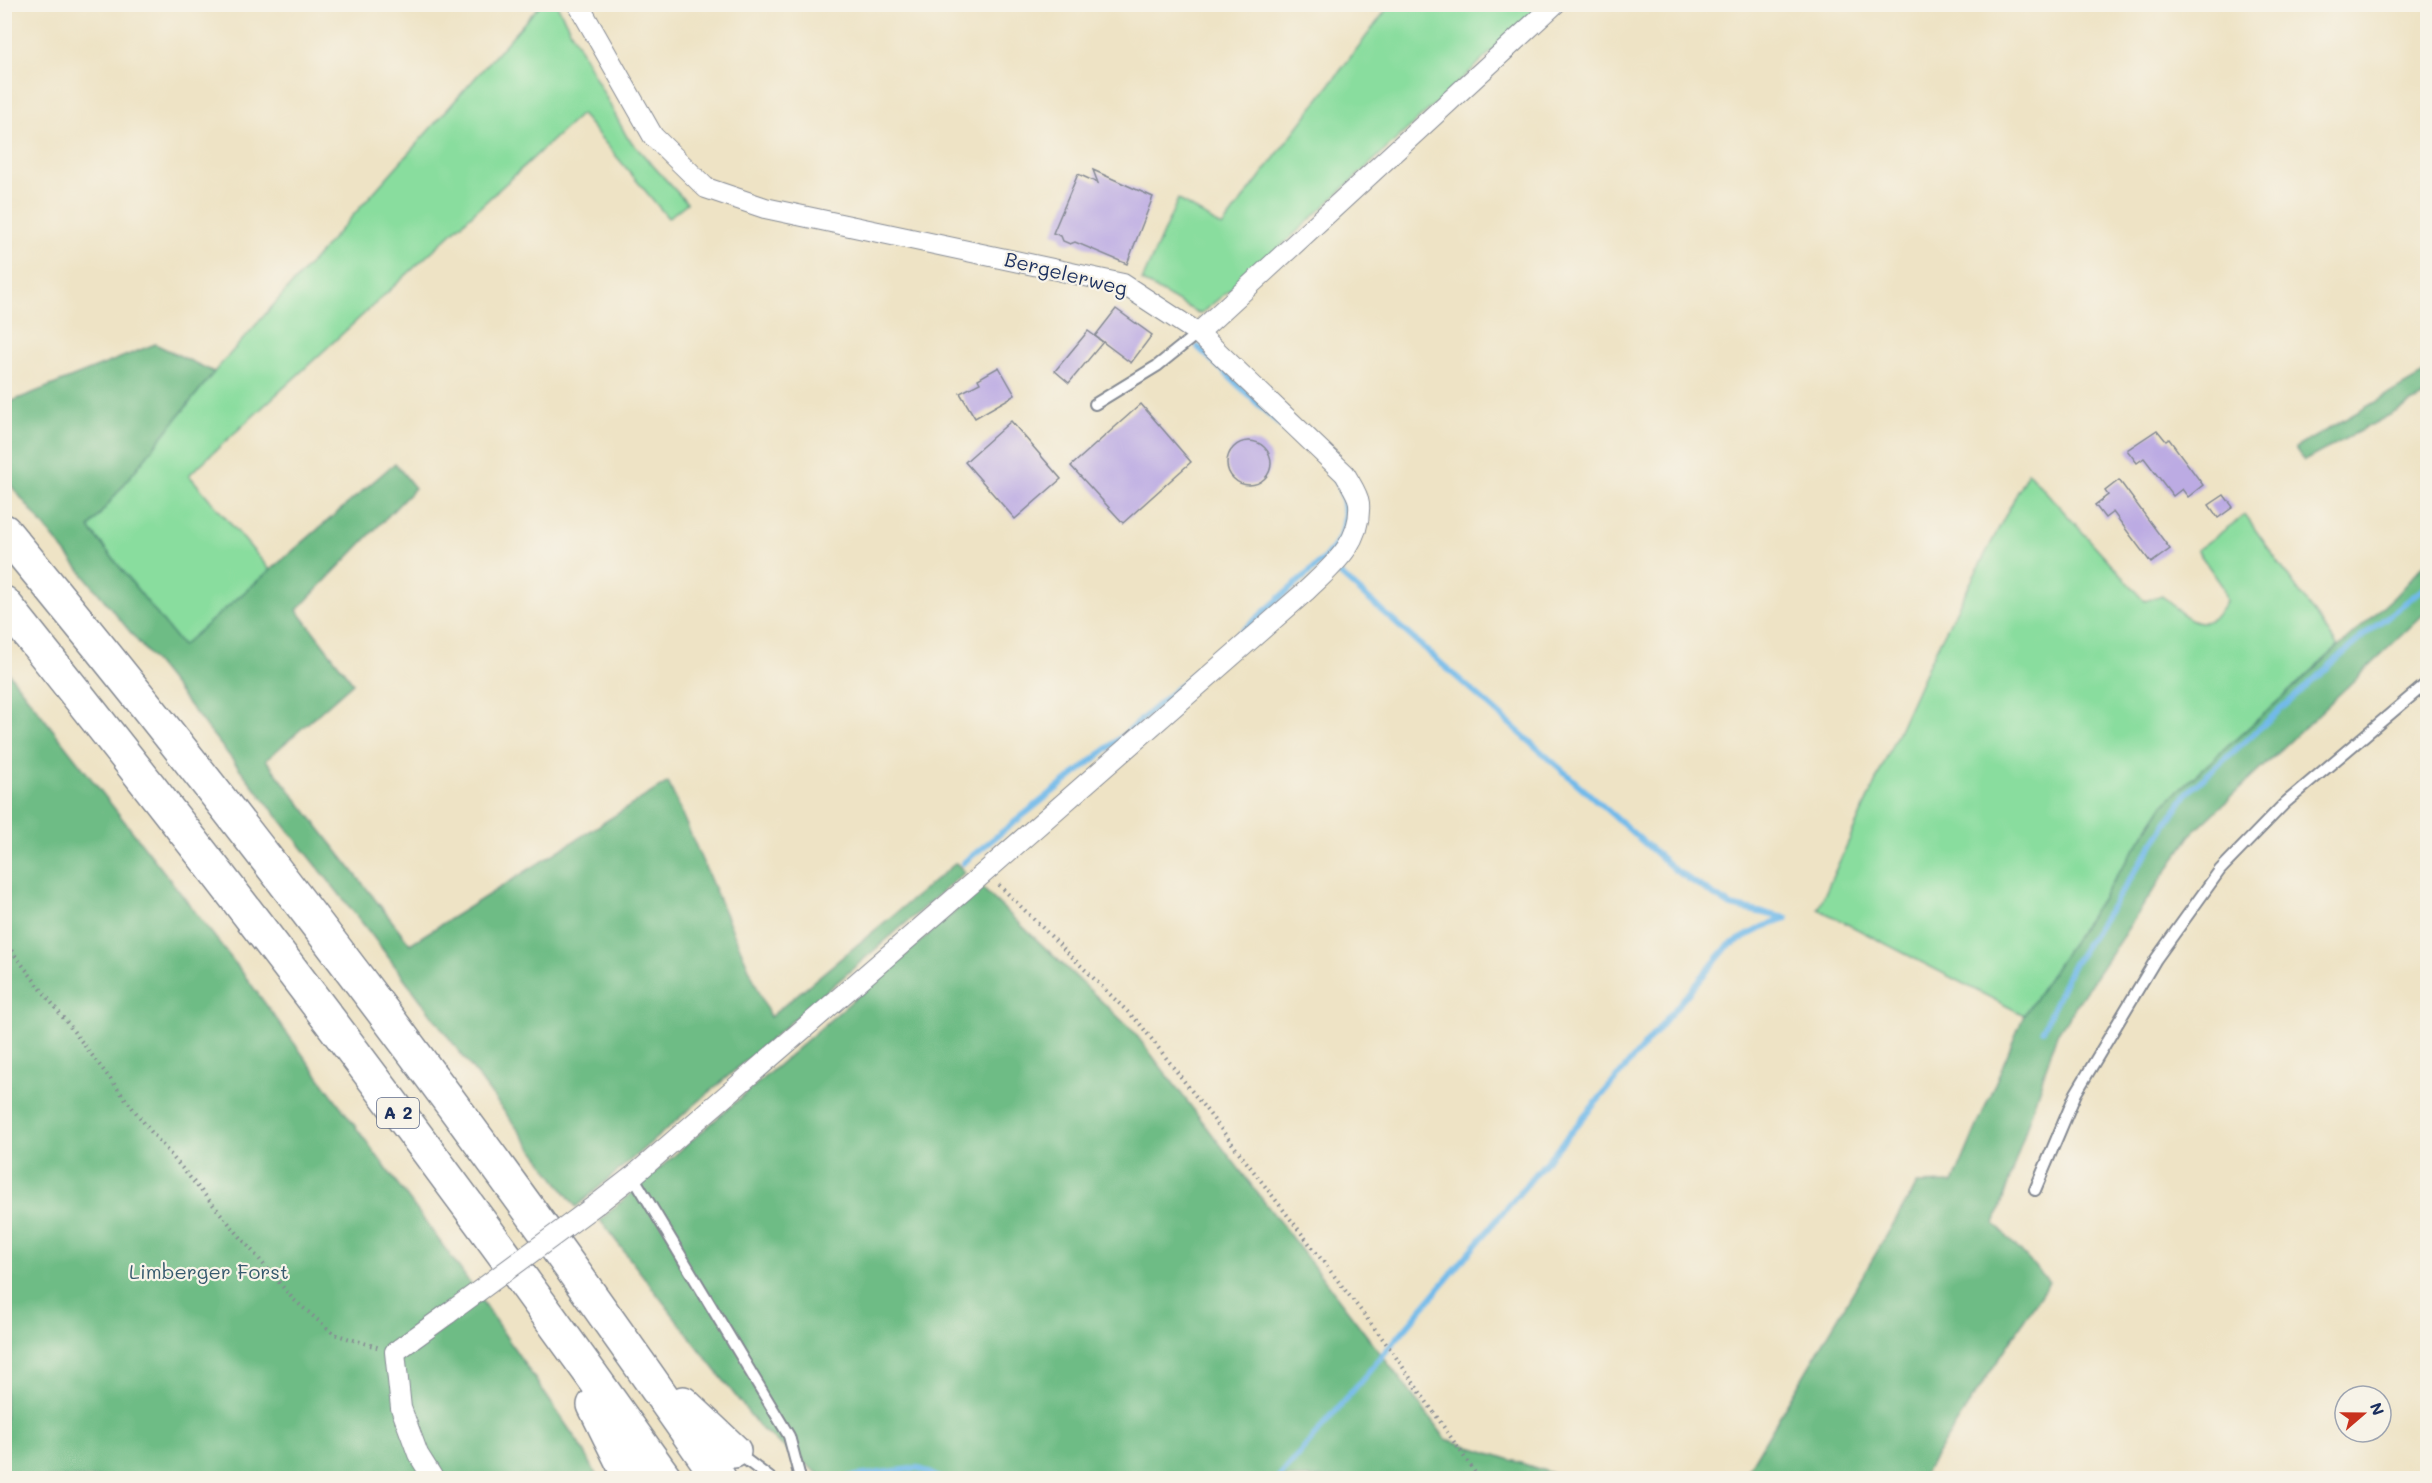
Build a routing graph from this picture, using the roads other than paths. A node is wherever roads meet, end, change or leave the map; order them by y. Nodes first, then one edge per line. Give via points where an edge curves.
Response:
1 (578, 4) edge
2 (1555, 4) edge
3 (1198, 333) junction
4 (1095, 404) dead end
5 (4, 531) edge
6 (4, 603) edge
7 (2427, 682) edge
8 (633, 1176) junction
9 (2035, 1190) dead end
10 (563, 1334) junction
11 (727, 1465) edge
12 (433, 1479) edge
13 (630, 1479) edge
14 (664, 1479) edge
15 (770, 1479) edge
16 (797, 1479) edge

1 - 3 street, Bergelerweg via 653,136 706,188 765,208 1124,284
2 - 3 street
3 - 4 lane via 1157,366
3 - 8 street, Bergelerweg via 1345,474 1359,501 1356,534 1341,558 986,872
5 - 11 highway, A 2 via 136,690 332,943 491,1154 637,1360
6 - 10 highway, A 2 via 233,892
7 - 9 lane via 2285,803 2220,870 2156,959 2076,1093
8 - 12 street, Bergelerweg, bridge via 395,1352 401,1408 418,1454
8 - 16 lane via 789,1436 800,1474
10 - 13 highway
10 - 14 highway, A 2
11 - 15 lane

